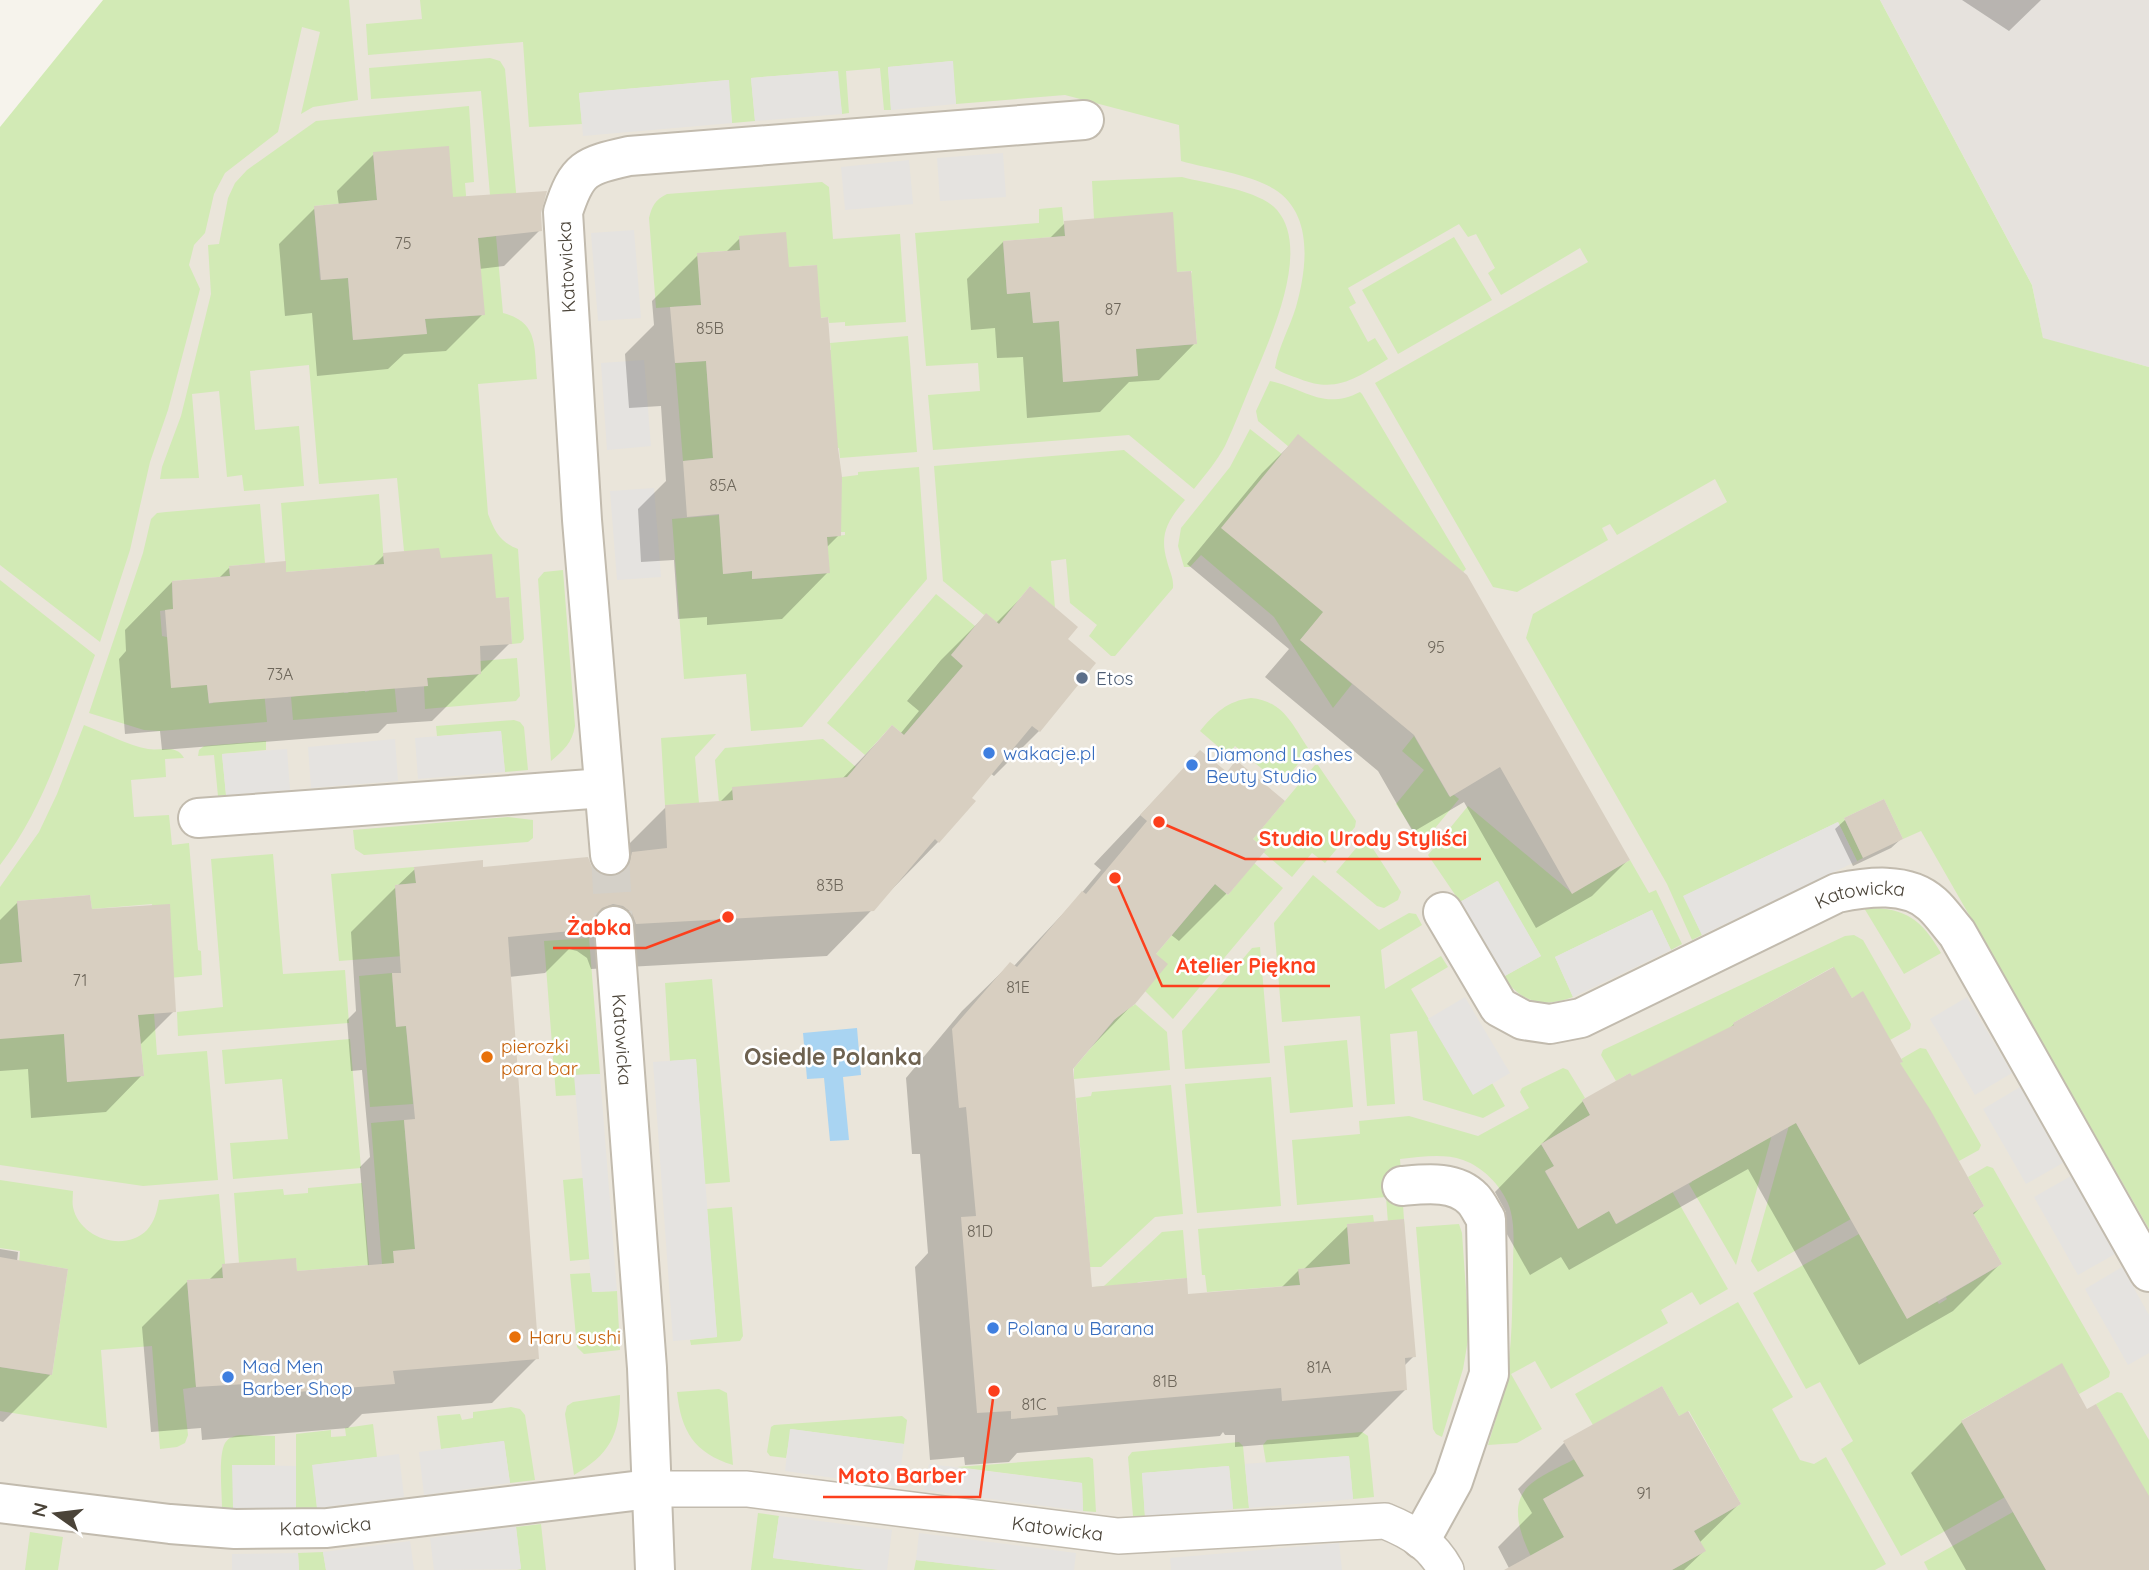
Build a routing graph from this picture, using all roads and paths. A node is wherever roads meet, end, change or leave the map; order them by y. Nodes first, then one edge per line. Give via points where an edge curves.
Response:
1 (1084, 120) dead end
2 (604, 789) junction
3 (198, 818) dead end
4 (610, 855) tunnel mouth
5 (1443, 912) dead end
6 (614, 926) tunnel mouth
7 (1402, 1186) dead end
8 (2149, 1272) edge
9 (650, 1489) junction
10 (0, 1503) edge
11 (1422, 1539) junction
12 (655, 1570) edge
13 (1446, 1570) edge

1 - 2 street, Katowicka via 629,156 598,163 580,173 563,212
2 - 3 street
2 - 4 street, Katowicka
5 - 8 street, Katowicka via 1499,1007 1523,1020 1550,1024 1581,1018 1837,892 1868,886 1903,889 1931,902 1956,933
6 - 9 street, Katowicka via 647,1368
7 - 11 street via 1431,1183 1452,1187 1473,1198 1486,1219 1489,1374 1453,1481
9 - 10 street, Katowicka via 327,1528 235,1529
9 - 11 lane, Katowicka via 747,1489 1118,1536 1385,1521
9 - 12 street, Katowicka
11 - 13 lane, Katowicka

